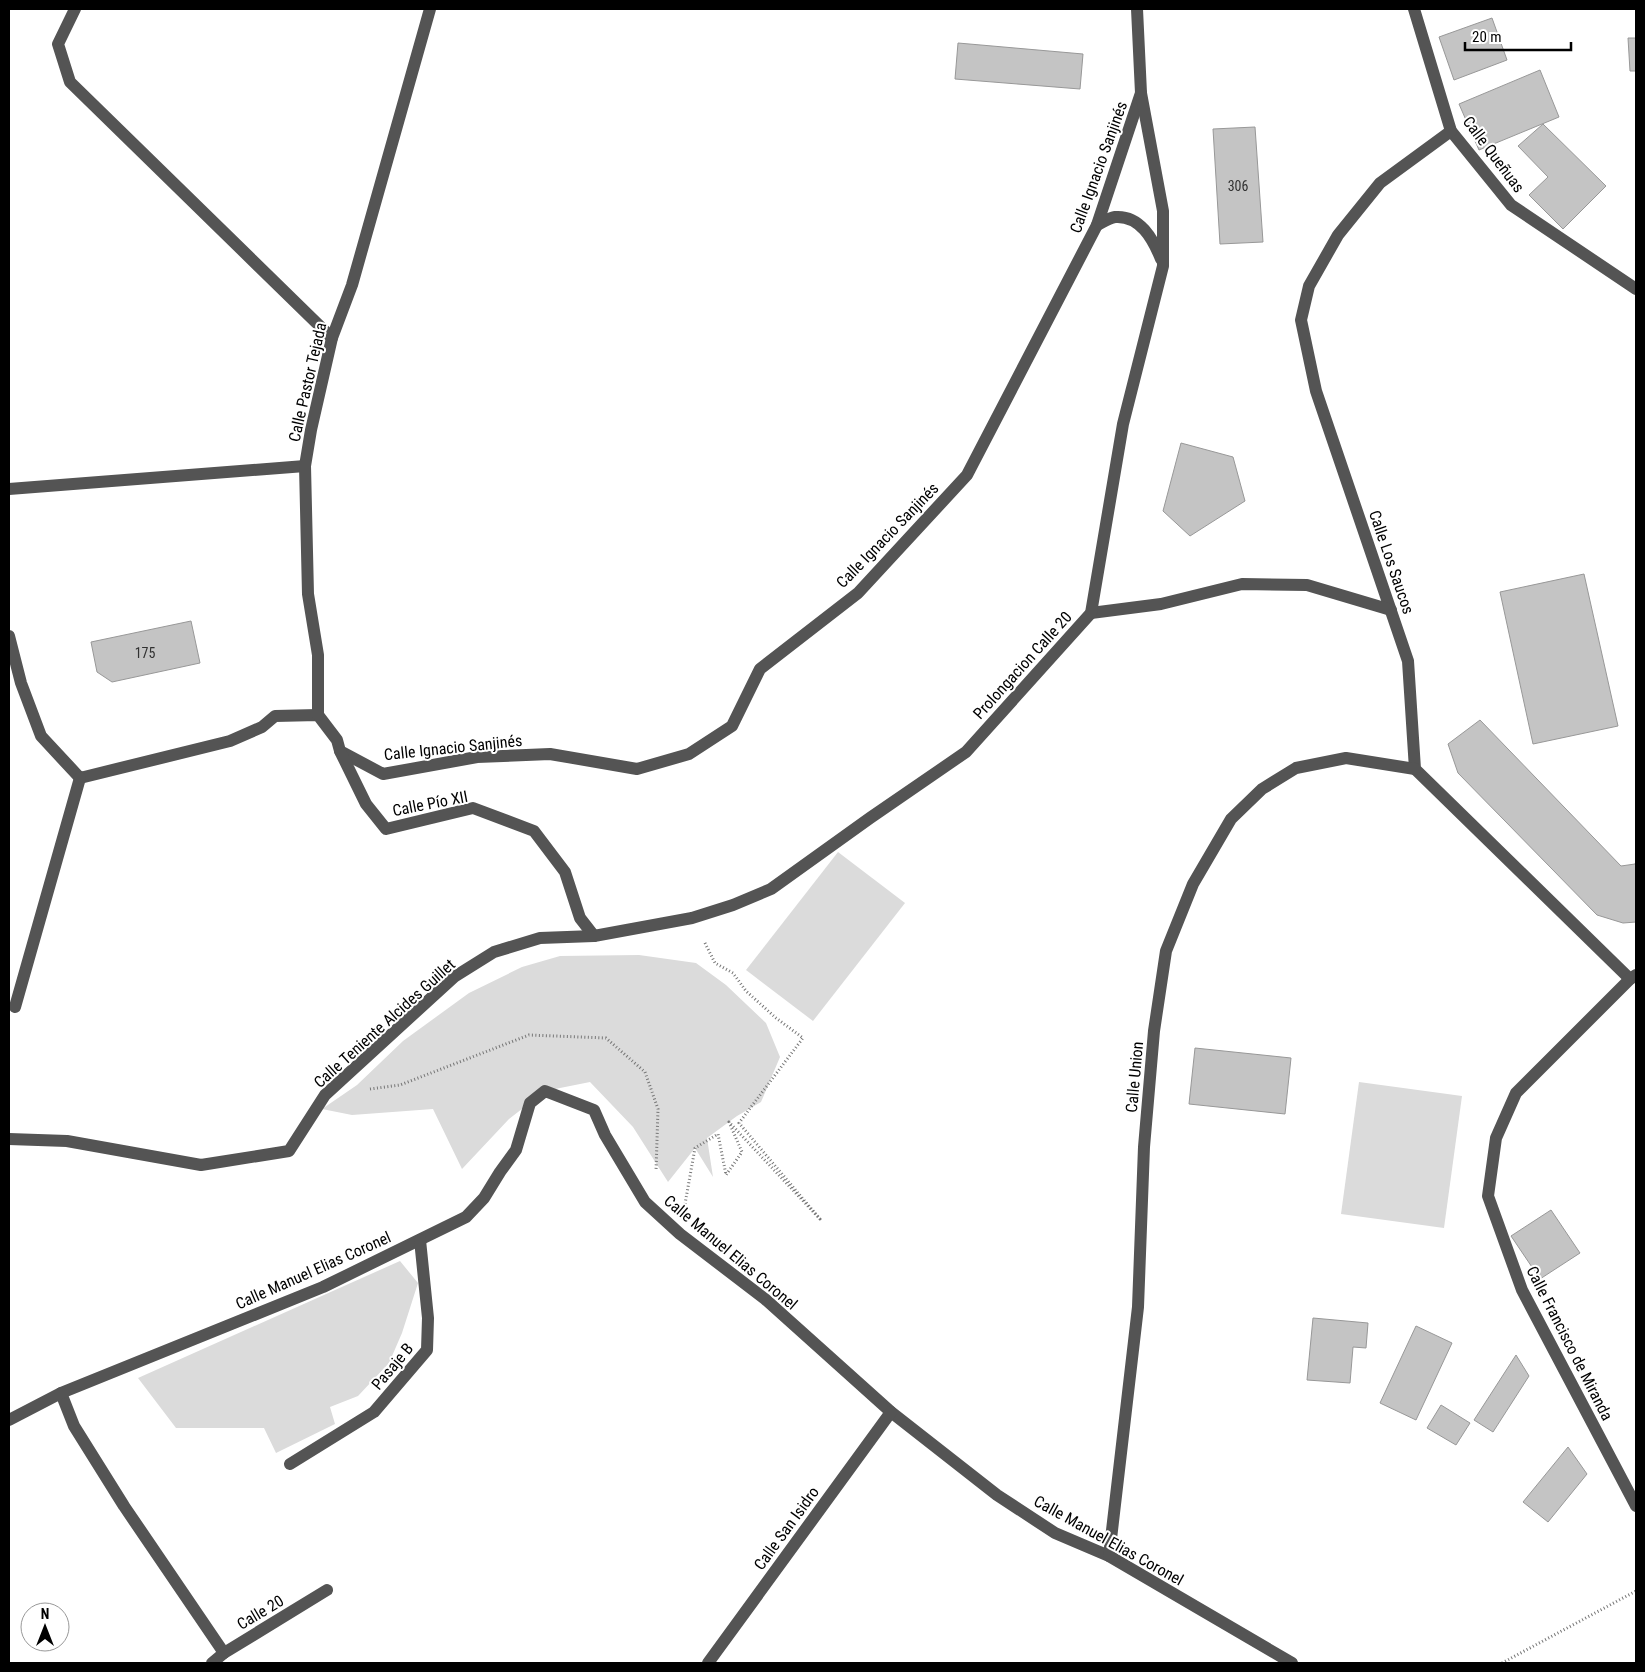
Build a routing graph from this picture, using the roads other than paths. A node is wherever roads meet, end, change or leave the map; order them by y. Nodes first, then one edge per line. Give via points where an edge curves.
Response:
1 (75, 9) edge
2 (430, 9) edge
3 (1137, 9) edge
4 (1414, 9) edge
5 (1141, 93) junction
6 (1452, 131) junction
7 (1097, 225) junction
8 (1163, 266) junction
9 (1636, 289) edge
10 (332, 338) junction
11 (305, 466) junction
12 (9, 490) edge
13 (1391, 610) junction
14 (1091, 613) junction
15 (9, 636) edge
16 (318, 715) junction
17 (340, 751) junction
18 (1415, 769) junction
19 (80, 778) junction
20 (594, 936) junction
21 (1633, 977) edge
22 (15, 1007) dead end
23 (9, 1138) edge
24 (420, 1240) junction
25 (61, 1393) junction
26 (890, 1412) junction
27 (9, 1420) edge
28 (290, 1464) dead end
29 (1636, 1506) edge
30 (1109, 1556) junction
31 (327, 1590) dead end
32 (224, 1653) junction
33 (212, 1663) edge
34 (708, 1663) edge
35 (1292, 1663) edge

1 - 10 street via 58,44 70,82
2 - 10 street, Calle Pastor Tejada via 352,285
3 - 5 street, Calle Ignacio Sanjinés
4 - 6 street, Calle Queñuas
5 - 7 street, Calle Ignacio Sanjinés
5 - 8 street, Prolongacion Calle 20 via 1163,211
6 - 9 street, Calle Queñuas via 1511,205
6 - 13 street, Calle Los Saucos via 1380,183 1338,235 1309,286 1301,320 1316,391
7 - 8 street via 1114,217 1130,218 1142,227 1156,246
7 - 17 street, Calle Ignacio Sanjinés via 967,476 858,593 760,669 732,726 689,754 638,770 550,754 477,757 383,774
8 - 14 street, Prolongacion Calle 20 via 1123,424
10 - 11 street, Calle Pastor Tejada
11 - 12 street
11 - 16 street, Calle Pastor Tejada via 308,594 318,655
13 - 14 street via 1308,585 1242,584 1161,604
13 - 18 street, Calle Los Saucos via 1408,661
14 - 20 street, Prolongacion Calle 20 via 966,752 771,889 692,918
15 - 19 street via 21,683 42,736
16 - 17 street via 337,740
16 - 19 street via 275,716 262,727 230,741
17 - 20 street, Calle Pío XII via 366,804 386,829 472,808 534,831 565,872 580,918
18 - 21 street
18 - 30 street, Calle Union via 1346,758 1296,768 1262,789 1231,819 1193,884 1166,951 1154,1031 1144,1147 1138,1307
19 - 22 street
20 - 23 street, Calle Teniente Alcides Guillet via 540,938 494,952 454,977 324,1095 289,1151 201,1165 67,1141
21 - 29 street, Calle Francisco de Miranda via 1516,1093 1496,1138 1488,1196 1522,1290
24 - 25 street, Calle Manuel Elias Coronel via 323,1287
24 - 26 street, Calle Manuel Elias Coronel via 466,1218 484,1198 516,1150 530,1103 545,1091 594,1110 605,1135 645,1202 680,1234 765,1300
24 - 28 street, Pasaje B via 428,1318 427,1350 374,1412
25 - 27 street, Calle Manuel Elias Coronel
25 - 32 street via 74,1426 124,1506
26 - 30 street, Calle Manuel Elias Coronel via 997,1495 1055,1532
26 - 34 street, Calle San Isidro
30 - 35 street, Calle Manuel Elias Coronel
31 - 32 street, Calle 20
32 - 33 street, Calle 20

